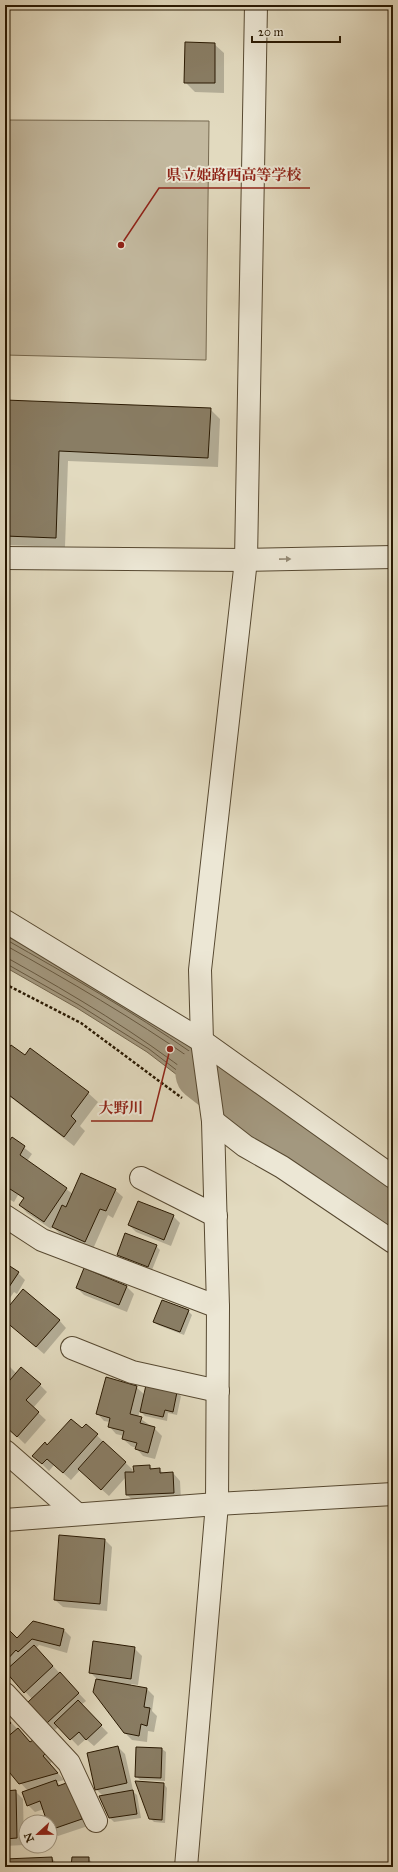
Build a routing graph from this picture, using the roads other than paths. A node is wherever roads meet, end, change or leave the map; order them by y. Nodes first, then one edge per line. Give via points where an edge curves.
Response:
1 (256, 5) edge
2 (393, 557) edge
3 (5, 558) edge
4 (246, 560) junction
5 (5, 922) edge
6 (202, 1040) junction
7 (212, 1114) junction
8 (393, 1177) edge
9 (141, 1178) dead end
10 (5, 1216) edge
11 (216, 1216) junction
12 (393, 1242) edge
13 (218, 1307) junction
14 (72, 1348) dead end
15 (218, 1391) junction
16 (5, 1451) edge
17 (393, 1494) edge
18 (217, 1504) junction
19 (77, 1514) junction
20 (5, 1520) edge
21 (5, 1694) edge
22 (96, 1821) dead end
23 (186, 1867) edge

1 - 4 street
4 -> 2 street
3 - 4 street
4 - 6 street via 200,970
5 - 6 street
6 - 7 street
6 - 8 street
7 - 11 street
7 - 12 street via 245,1146 282,1167
9 - 11 street
10 - 13 street via 42,1240
11 - 13 street
13 - 15 street
14 - 15 street via 132,1372
15 - 18 street
16 - 19 street
17 - 18 street
18 - 19 street
18 - 23 street
19 - 20 street
21 - 22 street via 69,1763

